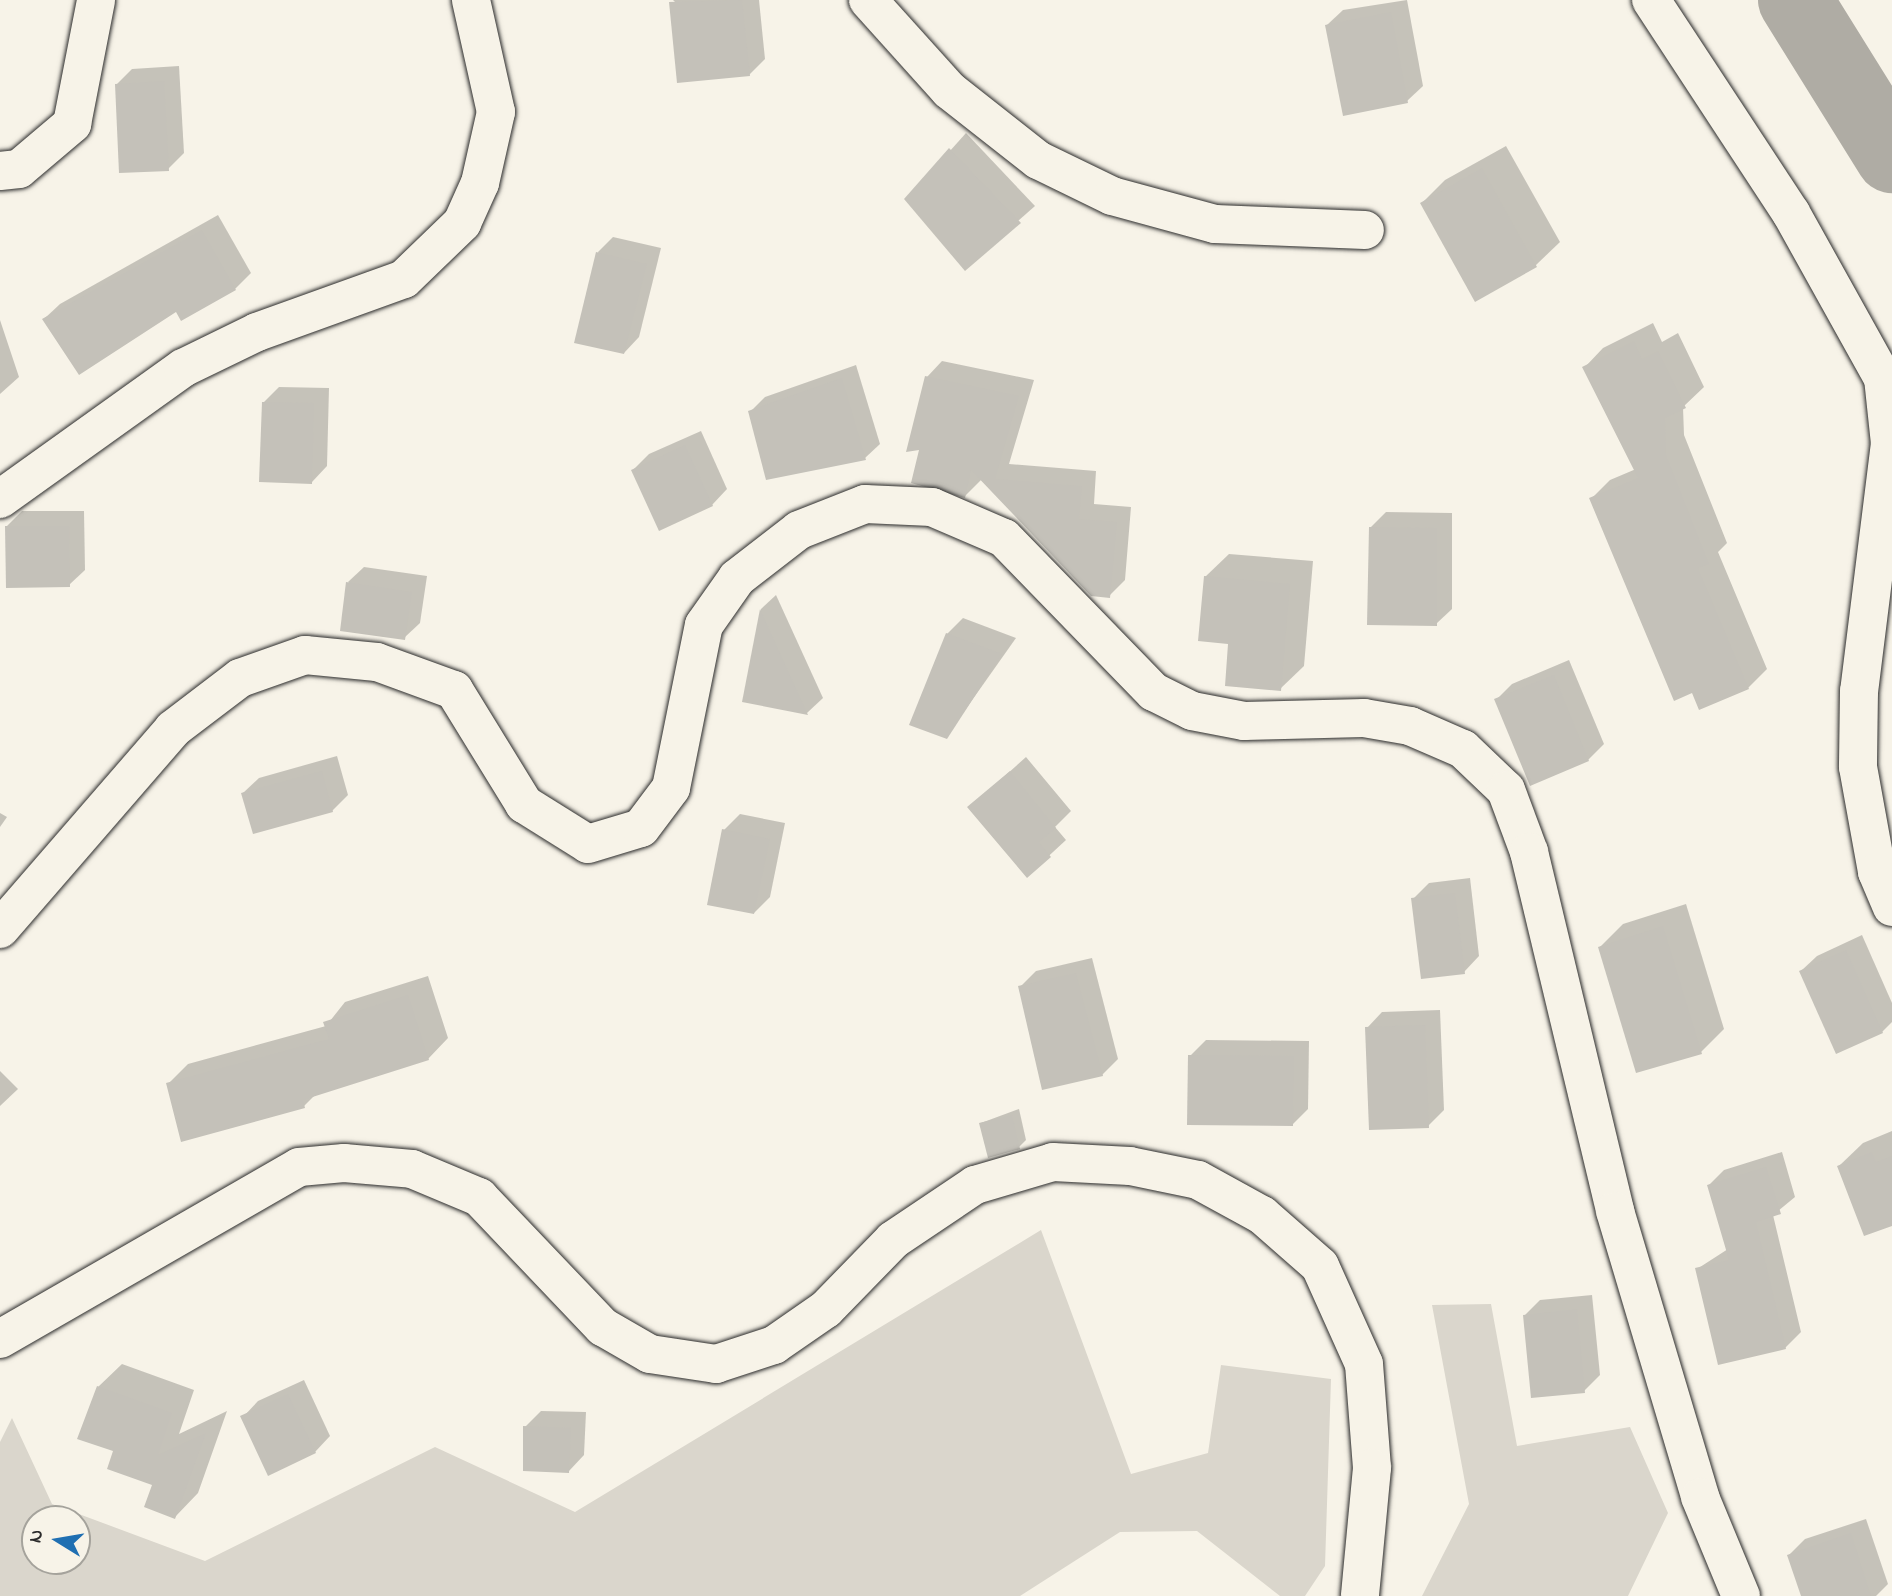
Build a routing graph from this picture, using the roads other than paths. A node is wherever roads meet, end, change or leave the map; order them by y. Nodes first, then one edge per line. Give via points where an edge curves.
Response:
1 (96, 0) edge
2 (471, 0) edge
3 (868, 0) edge
4 (1651, 0) edge
5 (0, 171) edge
6 (1365, 230) dead end
7 (0, 499) edge
8 (1892, 907) edge
9 (0, 929) edge
10 (0, 1339) edge
11 (1360, 1596) edge
12 (1741, 1596) edge

1 - 5 street via 72,124 19,169
2 - 7 street via 496,112 480,183 462,223 404,279 257,332 183,368
3 - 6 street via 949,90 1038,160 1112,196 1215,224
4 - 8 street via 1791,213 1883,378 1890,443 1859,691 1858,767 1877,872
9 - 12 street via 173,729 240,678 305,655 377,662 454,690 524,804 588,844 641,828 670,788 704,625 737,578 799,530 864,504 932,507 1004,538 1123,666 1173,702 1244,721 1364,719 1410,726 1464,749 1506,790 1529,852 1615,1211 1700,1497
10 - 11 street via 299,1167 344,1163 412,1168 479,1197 603,1327 650,1354 716,1364 774,1345 826,1309 892,1240 975,1185 1053,1162 1130,1166 1198,1180 1262,1215 1320,1265 1364,1364 1372,1468

